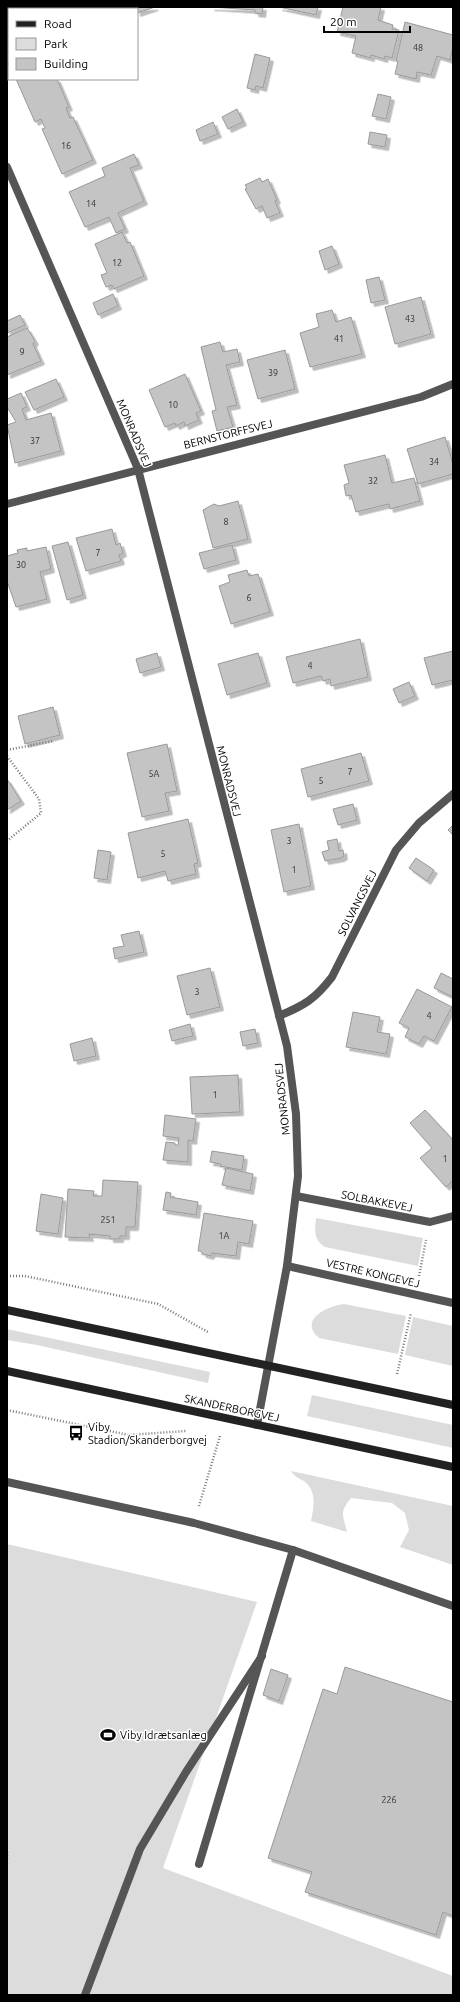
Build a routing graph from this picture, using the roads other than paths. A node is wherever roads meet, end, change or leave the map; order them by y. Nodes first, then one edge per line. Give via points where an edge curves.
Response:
1 (7, 167) edge
2 (453, 384) edge
3 (138, 468) junction
4 (7, 504) edge
5 (453, 794) edge
6 (279, 1016) junction
7 (296, 1196) junction
8 (453, 1216) edge
9 (287, 1266) junction
10 (453, 1303) edge
11 (7, 1310) edge
12 (269, 1366) junction
13 (7, 1371) edge
14 (453, 1405) edge
15 (257, 1425) junction
16 (453, 1467) edge
17 (7, 1482) edge
18 (293, 1550) junction
19 (453, 1606) edge
20 (262, 1656) junction
21 (199, 1864) dead end
22 (85, 1995) edge

1 - 3 street, MONRADSVEJ
2 - 3 street, BERNSTORFFSVEJ via 421,397
3 - 4 street, BERNSTORFFSVEJ
3 - 6 street, MONRADSVEJ
5 - 6 street, SOLVANGSVEJ via 419,823 396,850 332,978 319,994 301,1007
6 - 7 street, MONRADSVEJ via 288,1046 296,1114
7 - 8 street, SOLBAKKEVEJ via 430,1222
7 - 9 street, MONRADSVEJ
9 - 10 street, VESTRE KONGEVEJ
9 - 12 street, MONRADSVEJ
11 - 12 main road
12 - 14 main road
12 - 15 street, MONRADSVEJ
13 - 15 main road, SKANDERBORGVEJ
15 - 16 main road, SKANDERBORGVEJ
17 - 18 street via 194,1523
18 - 19 street
18 - 20 street
20 - 21 street
20 - 22 street via 186,1772 140,1849

